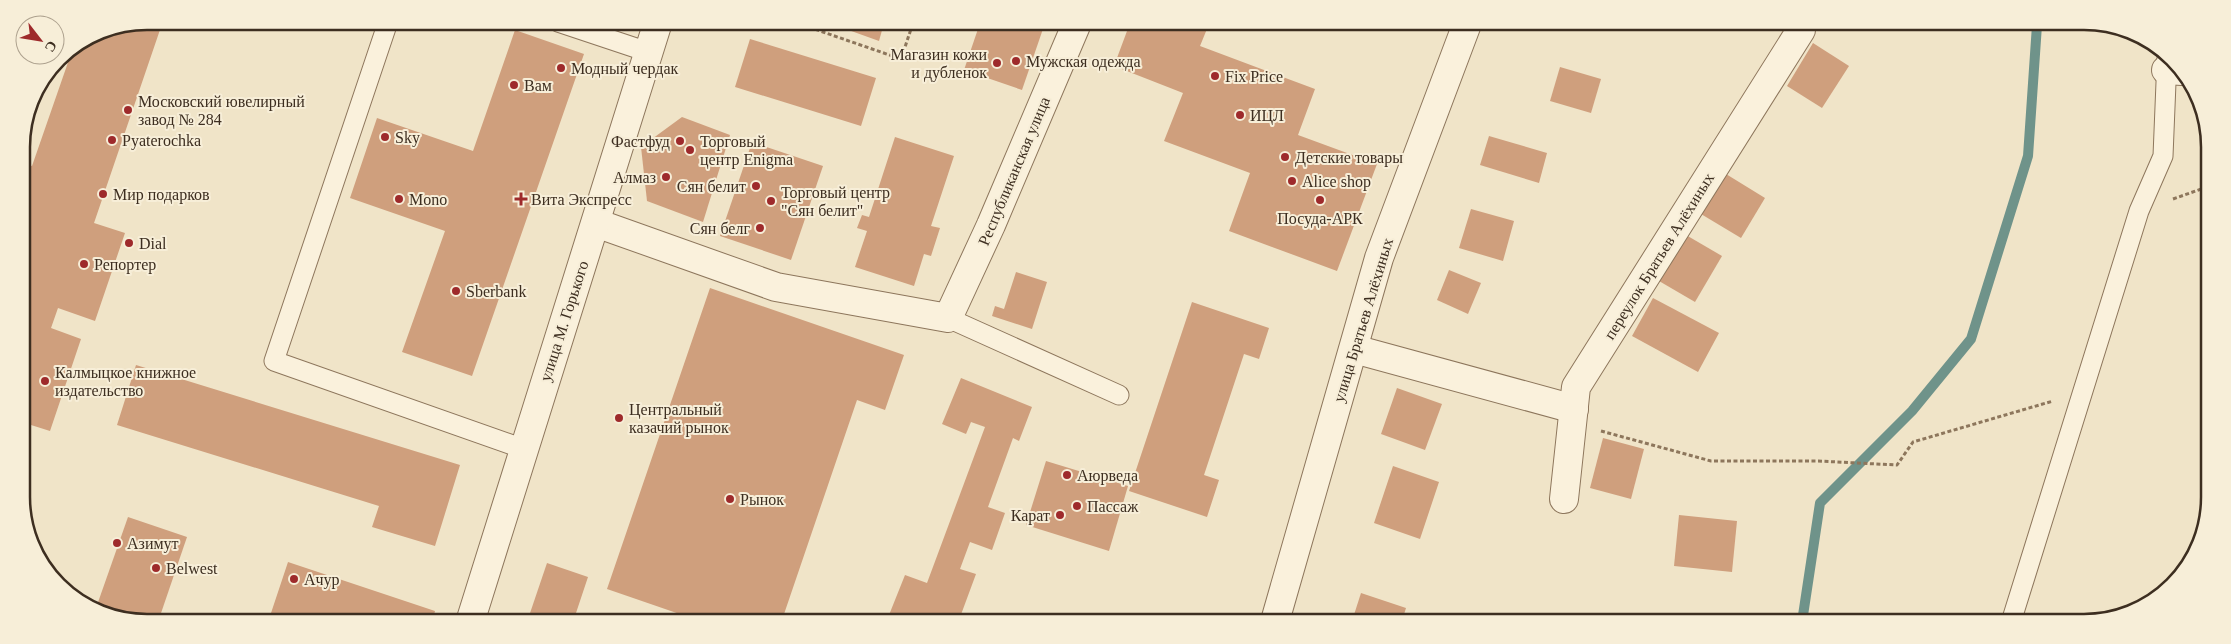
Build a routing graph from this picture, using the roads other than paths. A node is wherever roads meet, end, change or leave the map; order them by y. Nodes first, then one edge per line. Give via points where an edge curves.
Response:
1 (385, 30) edge
2 (582, 30) edge
3 (655, 30) edge
4 (1074, 30) edge
5 (1465, 30) edge
6 (1801, 30) dead end
7 (648, 52) junction
8 (2172, 70) edge
9 (596, 223) junction
10 (948, 318) junction
11 (1354, 349) junction
12 (1119, 395) dead end
13 (1574, 409) junction
14 (524, 449) junction
15 (1564, 499) dead end
16 (473, 614) edge
17 (1277, 614) edge
18 (2014, 614) edge

1 - 14 lane via 274,361
2 - 7 lane
3 - 7 street, улица М. Горького
4 - 10 street, Республиканская улица
5 - 11 street, улица Братьев Алёхиных via 1379,258
6 - 13 street, переулок Братьев Алёхиных via 1576,387
7 - 9 street, улица М. Горького
8 - 18 lane via 2163,156 2139,211
9 - 10 street via 776,288
9 - 14 street, улица М. Горького
10 - 12 lane
11 - 13 street
11 - 17 street, улица Братьев Алёхиных
13 - 15 street, переулок Братьев Алёхиных
14 - 16 street, улица М. Горького

